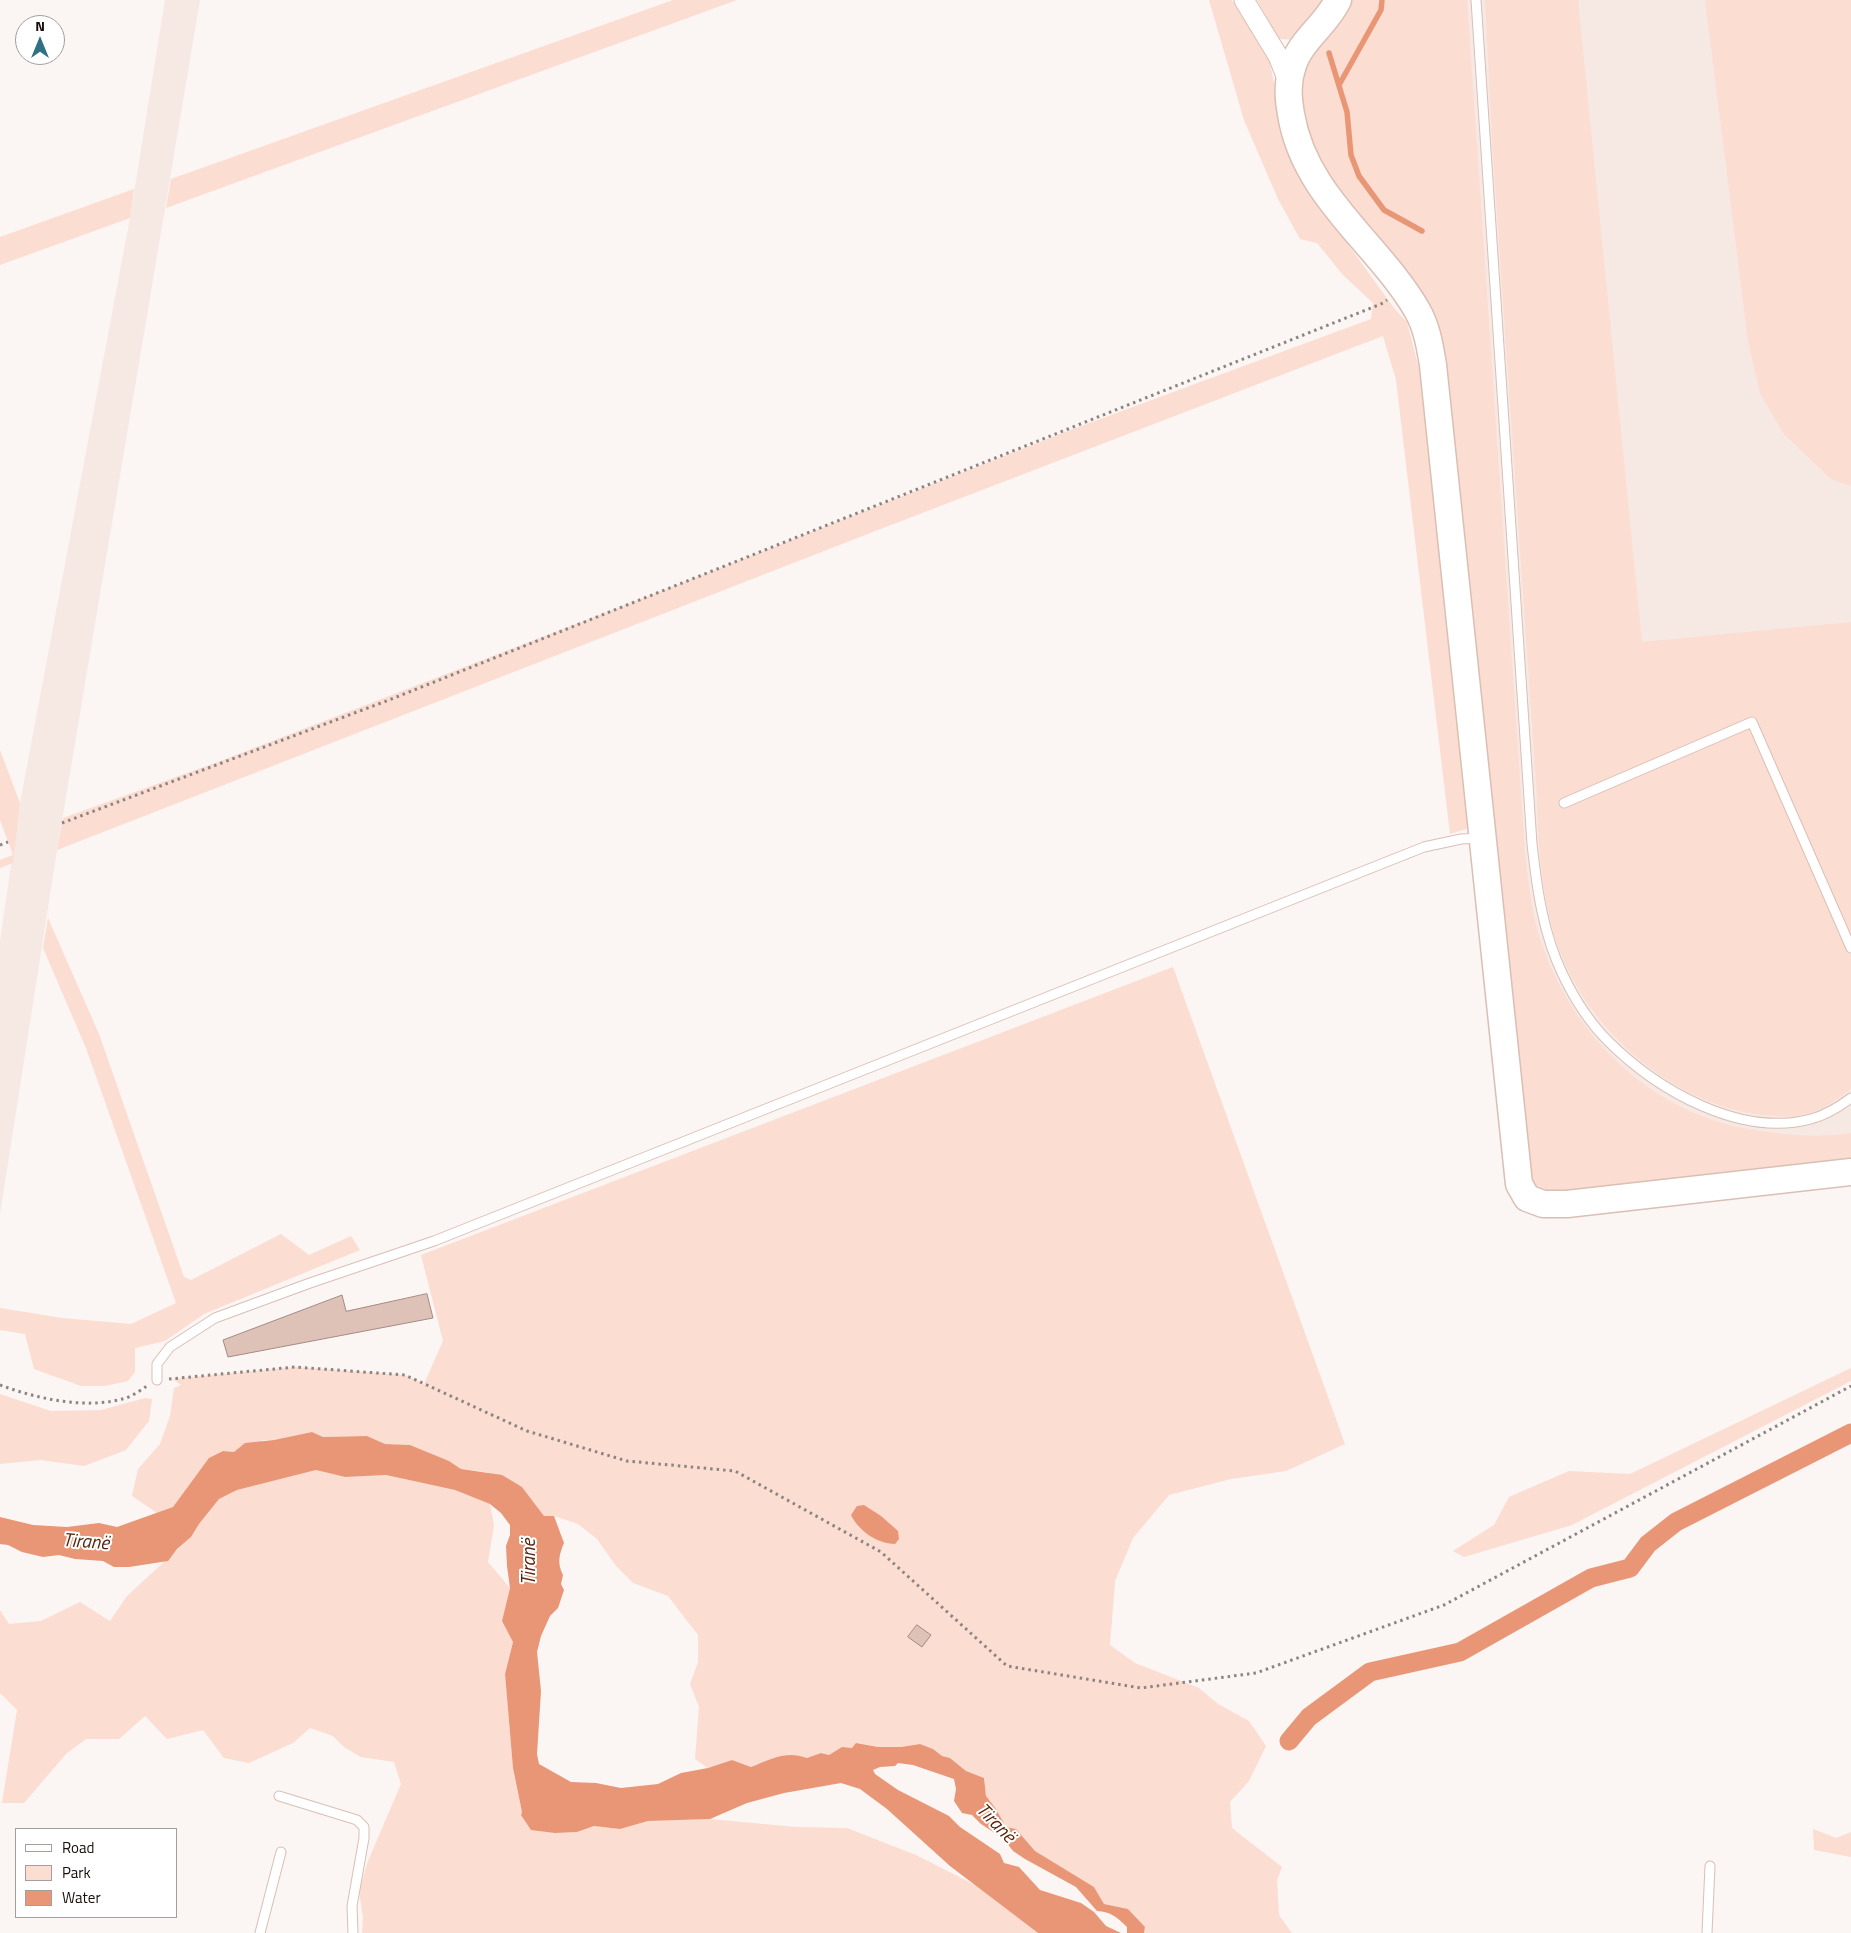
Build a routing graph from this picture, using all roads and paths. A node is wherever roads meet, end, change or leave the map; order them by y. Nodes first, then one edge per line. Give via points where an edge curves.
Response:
1 (1244, 0) edge
2 (1338, 0) edge
3 (1476, 0) edge
4 (1288, 81) junction
5 (1403, 289) junction
6 (1564, 804) dead end
7 (62, 823) dead end
8 (1484, 838) junction
9 (8, 842) dead end
10 (0, 845) edge
11 (1851, 948) edge
12 (1851, 1098) edge
13 (1851, 1172) edge
14 (157, 1380) junction
15 (0, 1385) edge
16 (1851, 1386) edge
17 (279, 1796) dead end
18 (281, 1852) dead end
19 (1710, 1866) dead end
20 (260, 1933) edge
21 (353, 1933) edge
22 (1707, 1933) edge

1 - 4 street via 1278,56
2 - 4 street via 1303,46
3 - 12 lane via 1532,844 1542,916 1550,946 1582,1008 1607,1040 1663,1085 1691,1100 1737,1118 1785,1122 1811,1119 1830,1112
4 - 5 street via 1296,137 1317,181 1330,202
5 - 7 path via 1381,304 399,696
5 - 8 street via 1422,320 1433,365
6 - 11 lane via 1752,722
8 - 13 street via 1515,1164 1519,1184 1527,1198 1543,1204 1567,1204
8 - 14 lane via 1424,847 434,1241 214,1318 170,1347 157,1364
9 - 10 path
14 - 15 path via 128,1397 99,1403 54,1400
14 - 16 path via 295,1367 406,1375 527,1431 626,1461 735,1471 881,1552 1008,1666 1141,1688 1256,1673 1444,1605
17 - 21 lane via 357,1820 364,1827 352,1906
18 - 20 lane
19 - 22 lane

